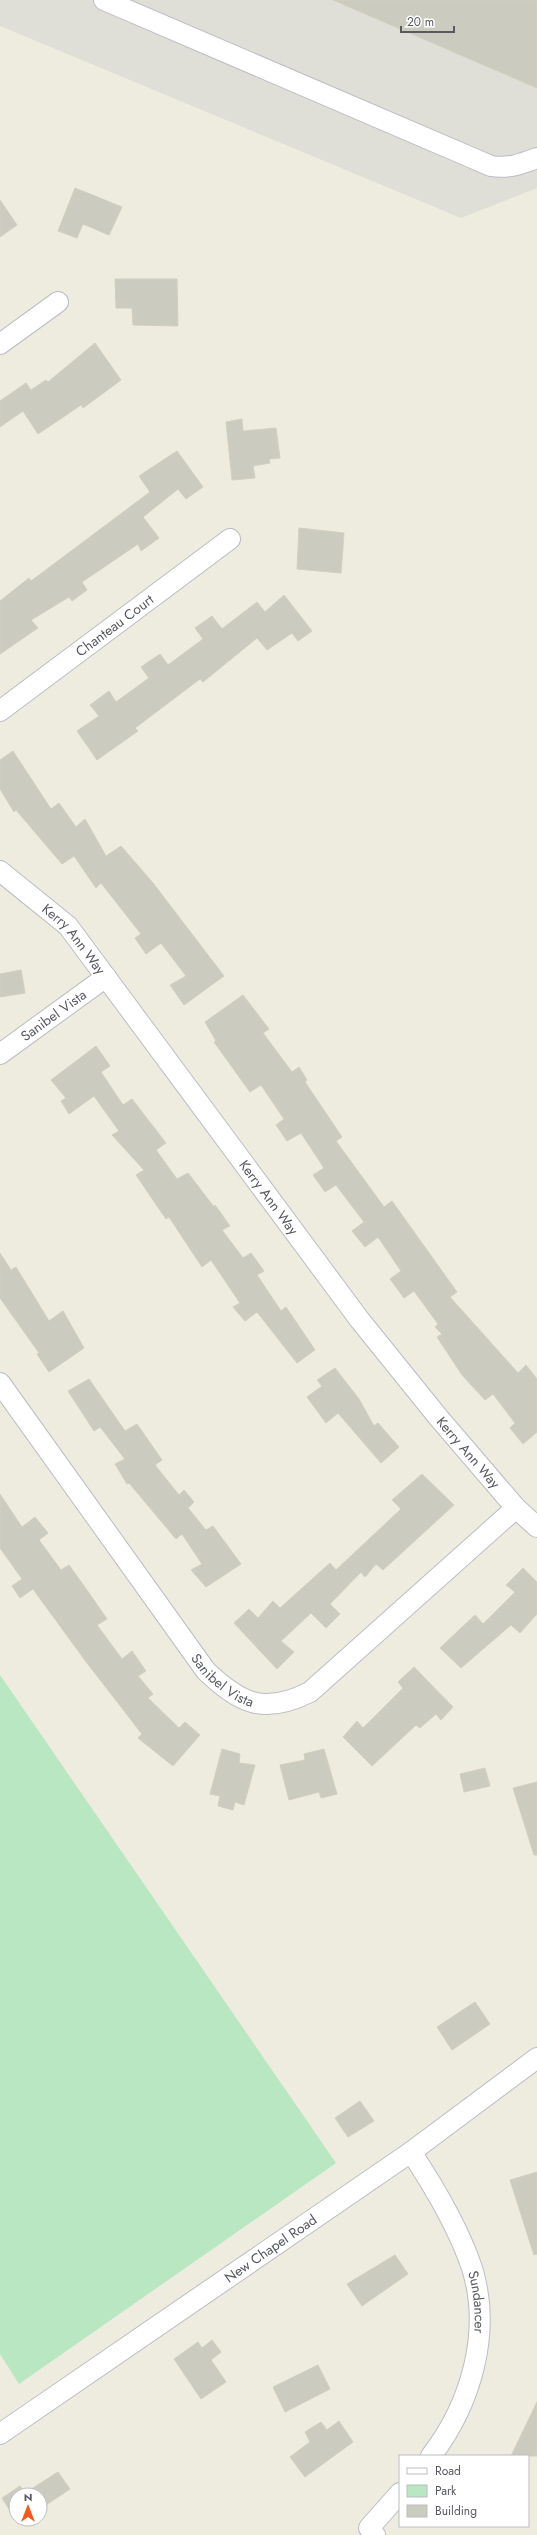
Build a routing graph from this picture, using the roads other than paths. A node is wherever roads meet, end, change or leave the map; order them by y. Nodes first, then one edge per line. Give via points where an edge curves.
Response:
1 (104, 0) edge
2 (537, 158) edge
3 (58, 302) dead end
4 (0, 344) edge
5 (230, 540) dead end
6 (0, 711) edge
7 (0, 871) edge
8 (106, 976) junction
9 (0, 1054) edge
10 (0, 1383) edge
11 (516, 1508) junction
12 (537, 1527) edge
13 (537, 2058) edge
14 (412, 2152) junction
15 (0, 2434) edge
16 (432, 2455) edge
17 (399, 2494) edge
18 (375, 2535) edge

1 - 2 street via 491,166 503,168
3 - 4 street
5 - 6 street, Chanteau Court
7 - 8 street, Kerry Ann Way via 68,926
8 - 9 street, Sanibel Vista
8 - 11 street, Kerry Ann Way via 359,1319
10 - 11 street, Sanibel Vista via 206,1671 224,1688 244,1700 267,1705 290,1702 310,1692
11 - 12 street, Kerry Ann Way
13 - 14 street, New Chapel Road
14 - 15 street, New Chapel Road
14 - 16 street, Sundancer via 463,2244 472,2269 478,2303 478,2336 473,2372 453,2424
17 - 18 street via 369,2528

